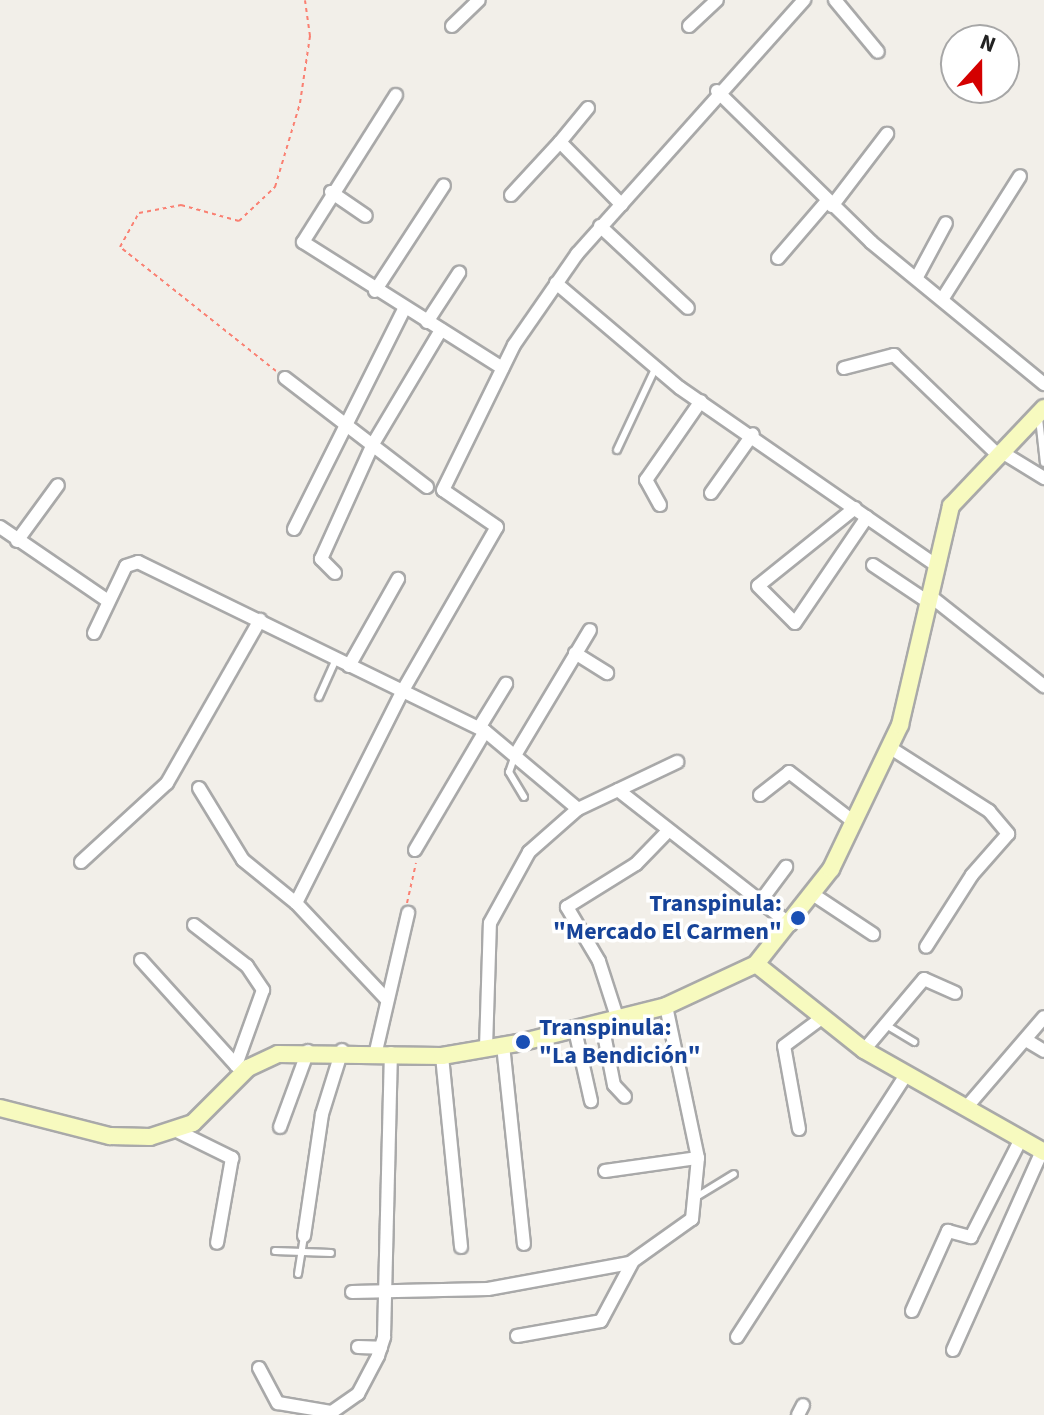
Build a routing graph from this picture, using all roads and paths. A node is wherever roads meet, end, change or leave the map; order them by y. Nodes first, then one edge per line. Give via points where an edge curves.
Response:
1 (305, 0) edge
2 (479, 0) edge
3 (717, 0) edge
4 (804, 0) edge
5 (835, 0) edge
6 (452, 26) dead end
7 (689, 26) dead end
8 (878, 52) dead end
9 (717, 91) junction
10 (396, 95) dead end
11 (588, 108) dead end
12 (887, 134) dead end
13 (560, 142) junction
14 (1020, 176) dead end
15 (444, 185) dead end
16 (331, 192) junction
17 (511, 195) dead end
18 (830, 204) junction
19 (622, 205) junction
20 (366, 216) dead end
21 (946, 223) dead end
22 (600, 226) junction
23 (778, 258) dead end
24 (459, 273) dead end
25 (917, 277) junction
26 (556, 283) junction
27 (375, 291) junction
28 (943, 298) junction
29 (688, 308) dead end
30 (404, 309) junction
31 (427, 322) junction
32 (441, 330) junction
33 (502, 368) junction
34 (844, 368) dead end
35 (655, 369) junction
36 (285, 378) joint
37 (1044, 384) edge
38 (701, 401) junction
39 (1041, 411) edge
40 (347, 424) junction
41 (753, 434) junction
42 (373, 444) junction
43 (617, 450) dead end
44 (999, 453) junction
45 (1044, 463) edge
46 (1044, 478) edge
47 (58, 485) dead end
48 (427, 487) dead end
49 (711, 493) dead end
50 (660, 505) dead end
51 (855, 508) junction
52 (867, 517) junction
53 (0, 527) edge
54 (294, 529) dead end
55 (17, 541) junction
56 (934, 564) junction
57 (873, 565) dead end
58 (335, 573) dead end
59 (398, 579) dead end
60 (105, 599) junction
61 (928, 599) junction
62 (260, 620) junction
63 (590, 630) dead end
64 (94, 633) dead end
65 (575, 653) junction
66 (336, 659) junction
67 (349, 666) junction
68 (607, 673) dead end
69 (506, 684) dead end
70 (1044, 686) edge
71 (402, 692) junction
72 (319, 697) dead end
73 (482, 729) junction
74 (889, 747) junction
75 (517, 752) junction
76 (677, 762) dead end
77 (199, 788) dead end
78 (618, 790) junction
79 (760, 795) dead end
80 (524, 797) dead end
81 (578, 809) junction
82 (854, 822) junction
83 (668, 831) junction
84 (415, 850) joint
85 (81, 862) dead end
86 (786, 867) dead end
87 (814, 895) junction
88 (760, 902) junction
89 (296, 903) junction
90 (408, 913) joint
91 (194, 925) dead end
92 (791, 925) junction
93 (873, 934) dead end
94 (926, 947) dead end
95 (141, 960) dead end
96 (756, 964) junction
97 (955, 993) dead end
98 (386, 999) junction
99 (666, 1006) junction
100 (1044, 1017) edge
101 (819, 1020) junction
102 (610, 1022) junction
103 (886, 1025) junction
104 (575, 1030) junction
105 (1026, 1040) junction
106 (914, 1042) dead end
107 (494, 1047) junction
108 (342, 1050) junction
109 (864, 1050) junction
110 (308, 1051) junction
111 (1044, 1051) edge
112 (383, 1052) junction
113 (442, 1056) junction
114 (240, 1068) junction
115 (905, 1076) junction
116 (625, 1097) dead end
117 (591, 1101) dead end
118 (0, 1108) edge
119 (965, 1109) junction
120 (280, 1127) dead end
121 (799, 1129) dead end
122 (175, 1130) junction
123 (1021, 1139) junction
124 (1043, 1151) edge
125 (698, 1158) junction
126 (605, 1171) dead end
127 (734, 1174) dead end
128 (698, 1196) junction
129 (304, 1236) joint
130 (217, 1243) dead end
131 (524, 1244) dead end
132 (461, 1247) dead end
133 (275, 1251) dead end
134 (302, 1251) junction
135 (331, 1253) dead end
136 (632, 1263) junction
137 (298, 1274) dead end
138 (385, 1291) junction
139 (352, 1292) dead end
140 (912, 1311) dead end
141 (517, 1336) dead end
142 (737, 1337) dead end
143 (358, 1347) dead end
144 (381, 1348) junction
145 (953, 1350) dead end
146 (259, 1368) dead end

1 - 36 path via 310,36 300,103 275,187 239,221 181,205 139,213 120,247
2 - 6 street
3 - 7 street
4 - 9 street
5 - 8 street
9 - 18 street
9 - 19 street
10 - 16 street
11 - 13 street
12 - 18 street
13 - 17 street
13 - 19 street
14 - 28 street
15 - 27 street
16 - 20 street
16 - 27 street via 303,242
18 - 23 street
18 - 25 street
19 - 22 street
21 - 25 street
22 - 26 street
22 - 29 street
24 - 31 street
25 - 28 street
26 - 33 street
26 - 35 street
27 - 30 street
28 - 37 street
30 - 31 street
30 - 40 street
31 - 32 street
32 - 33 street
32 - 42 street
33 - 71 street via 443,490 497,527
34 - 44 street via 894,355
35 - 38 street
35 - 43 lane
36 - 40 street
38 - 41 street
38 - 50 street via 646,480
39 - 44 street
39 - 45 lane
40 - 42 street
40 - 54 street
41 - 49 street
41 - 51 street
42 - 48 street
42 - 58 street via 321,559
44 - 46 street
44 - 56 street via 951,506
47 - 55 street
51 - 52 street
51 - 52 street via 758,586 795,623
52 - 56 street
53 - 55 street
55 - 60 street
56 - 61 street
57 - 61 street
59 - 67 street
60 - 62 street via 126,566 138,562
60 - 64 street
61 - 70 street
61 - 74 street via 908,701
62 - 66 street
62 - 85 street via 167,783
63 - 65 street
65 - 68 street
65 - 75 street
66 - 67 street
66 - 72 lane
67 - 71 street
69 - 73 street
71 - 73 street
71 - 89 street
73 - 75 street
73 - 84 street
74 - 82 street
74 - 94 street via 978,802 1008,834 972,875
75 - 80 lane via 509,772
75 - 81 street
76 - 78 street
77 - 89 street via 243,860
78 - 81 street
78 - 83 street
79 - 82 street via 789,772
81 - 107 street via 529,852 490,923
82 - 87 street
83 - 88 street
83 - 102 street via 636,864 567,907 599,961
84 - 90 path
86 - 88 street
87 - 92 street
87 - 93 street
88 - 92 street
89 - 98 street
90 - 98 street
91 - 114 street via 247,966 265,995
92 - 96 street
95 - 114 street
96 - 99 street
96 - 101 street
97 - 103 street via 924,979
98 - 112 street
99 - 102 street
99 - 125 street
100 - 105 street
101 - 109 street
101 - 121 street via 784,1046
102 - 104 street
102 - 116 street via 614,1085
103 - 106 lane
103 - 109 street
104 - 107 street
104 - 117 street
105 - 111 street
105 - 119 street
107 - 113 street
107 - 131 street
108 - 110 street
108 - 112 street
108 - 129 street via 322,1114
109 - 115 street
110 - 114 street
110 - 120 street
112 - 113 street
112 - 138 street
113 - 132 street
114 - 122 street via 193,1123
115 - 119 street
115 - 142 street
118 - 122 street via 124,1138
119 - 123 street
122 - 130 street via 232,1158
123 - 124 street
123 - 140 street via 971,1237 948,1231
124 - 145 street
125 - 126 street
125 - 128 street
127 - 128 lane
128 - 136 street via 692,1219
129 - 134 lane
133 - 134 lane
134 - 135 lane
134 - 137 lane
136 - 138 street via 488,1289
136 - 141 street via 601,1321
138 - 139 street
138 - 144 street
143 - 144 street
144 - 146 street via 364,1385 332,1412 278,1403

